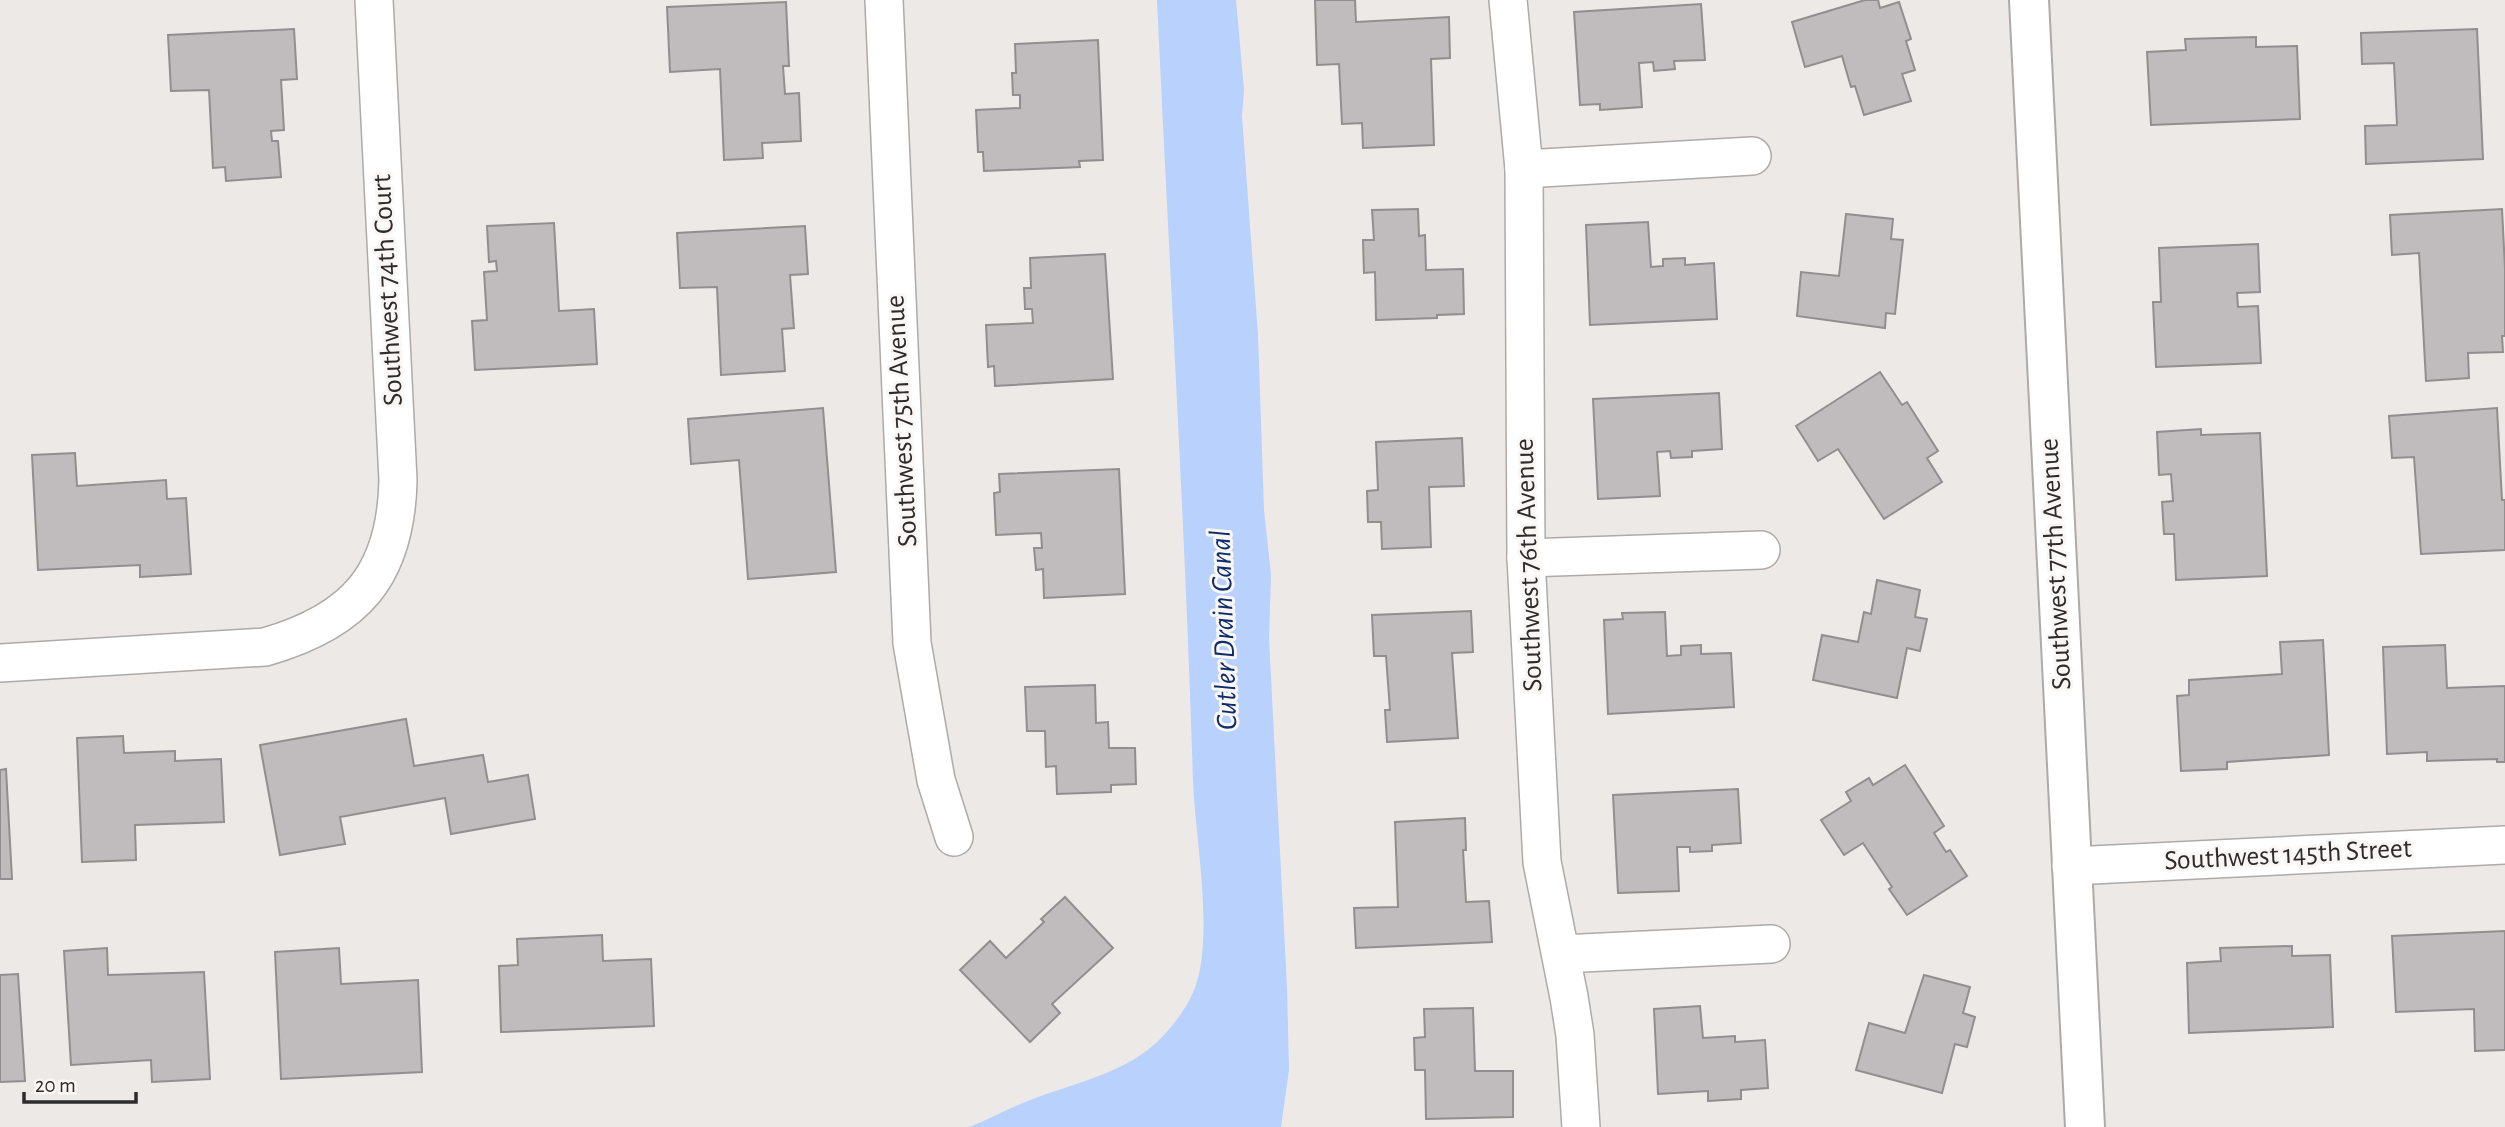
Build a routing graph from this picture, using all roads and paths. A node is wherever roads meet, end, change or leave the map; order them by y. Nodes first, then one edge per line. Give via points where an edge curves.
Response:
1 (374, 0) edge
2 (884, 0) edge
3 (1508, 0) edge
4 (2029, 0) edge
5 (1752, 156) dead end
6 (1524, 169) junction
7 (1761, 550) dead end
8 (1526, 558) junction
9 (0, 663) edge
10 (954, 837) dead end
11 (2505, 845) edge
12 (2071, 866) junction
13 (1771, 944) dead end
14 (1561, 954) junction
15 (1581, 1127) edge
16 (2085, 1127) edge

1 - 9 street, Southwest 74th Court via 398,480 389,549 374,577 335,617 265,647
2 - 10 street, Southwest 75th Avenue via 912,643 936,780
3 - 6 street, Southwest 76th Avenue
4 - 12 street, Southwest 77th Avenue
5 - 6 street
6 - 8 street, Southwest 76th Avenue
7 - 8 street
8 - 14 street, Southwest 76th Avenue via 1542,862
11 - 12 street, Southwest 145th Street
12 - 16 street, Southwest 77th Avenue
13 - 14 street
14 - 15 street, Southwest 76th Avenue via 1575,1035

